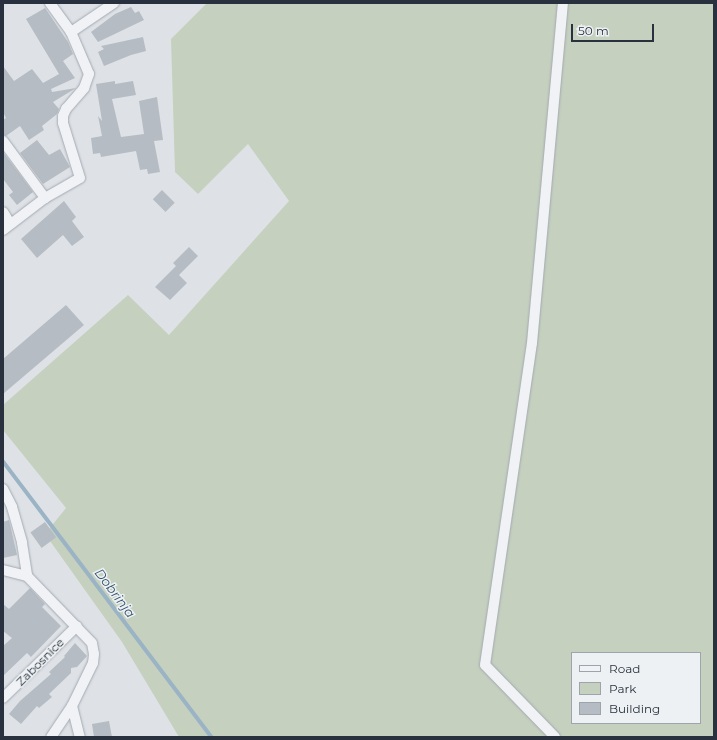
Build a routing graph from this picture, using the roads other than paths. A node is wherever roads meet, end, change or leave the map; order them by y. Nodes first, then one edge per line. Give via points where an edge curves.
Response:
1 (50, 3) edge
2 (114, 3) edge
3 (563, 3) edge
4 (71, 32) junction
5 (3, 141) edge
6 (45, 198) junction
7 (3, 212) edge
8 (7, 226) edge
9 (3, 489) edge
10 (3, 570) edge
11 (27, 576) junction
12 (77, 626) junction
13 (3, 698) edge
14 (72, 706) junction
15 (51, 737) edge
16 (80, 737) edge
17 (555, 737) edge

1 - 4 street
2 - 4 street
3 - 17 street via 532,343 485,665
4 - 6 street via 89,74 84,88 63,116 63,124 80,178
5 - 6 street
6 - 8 street
7 - 8 street
9 - 11 street via 12,507 22,543
10 - 11 street
11 - 12 street
12 - 13 street, Zabosnice
12 - 14 street via 92,643 94,654 93,663
14 - 15 street
14 - 16 street

